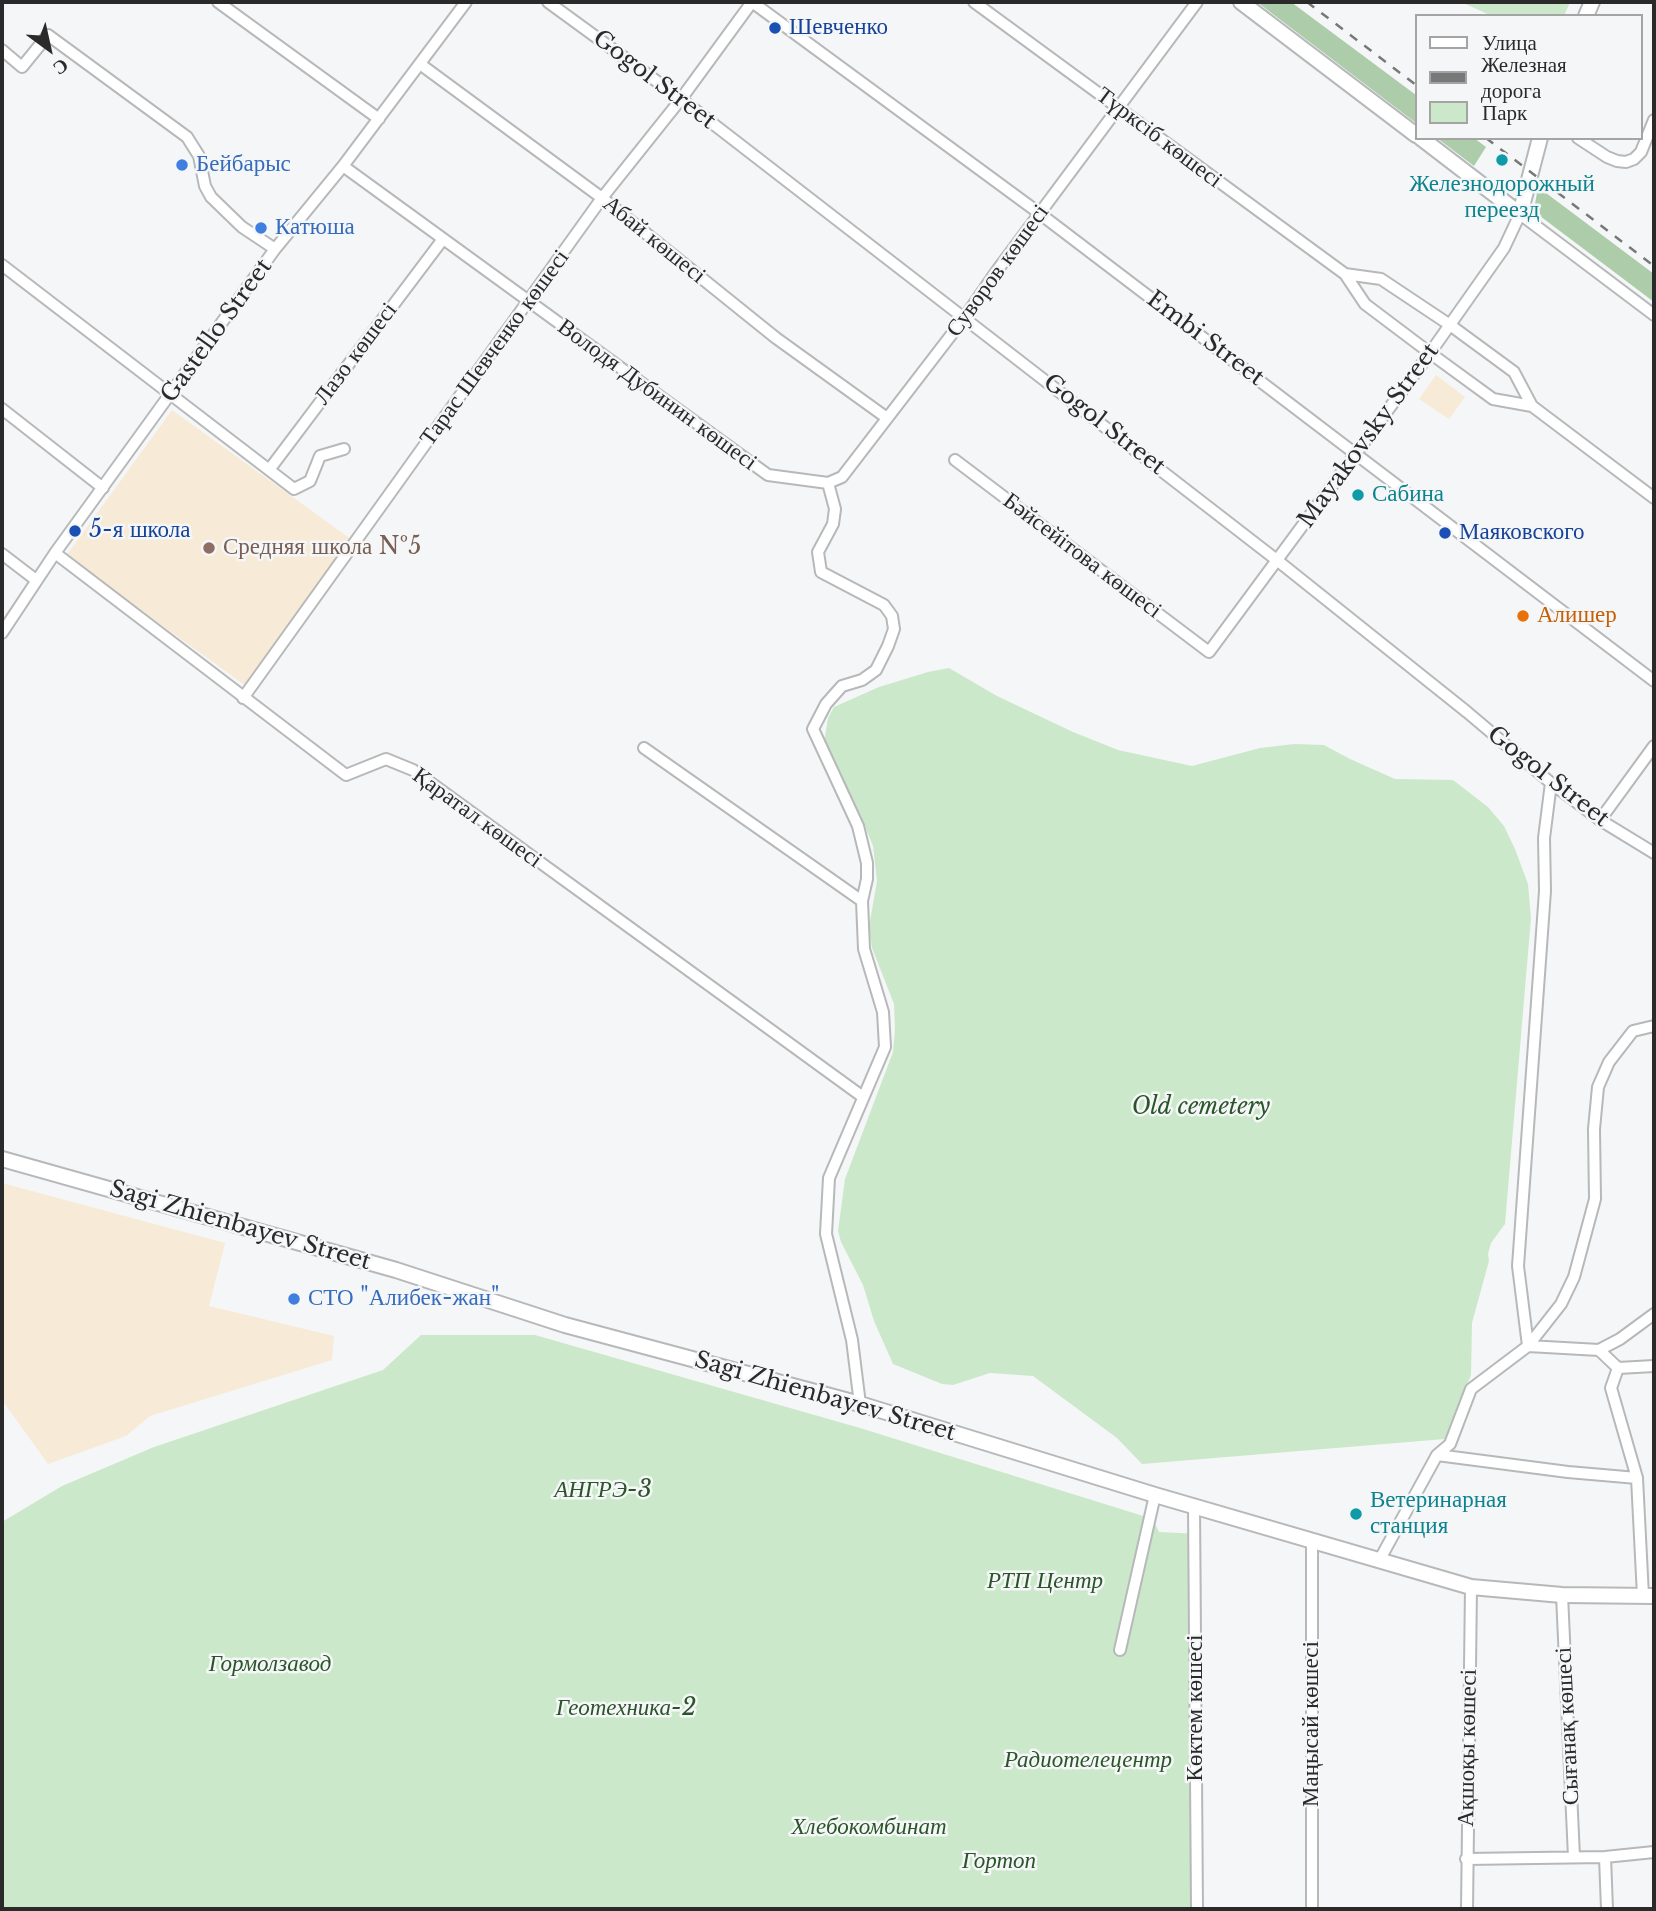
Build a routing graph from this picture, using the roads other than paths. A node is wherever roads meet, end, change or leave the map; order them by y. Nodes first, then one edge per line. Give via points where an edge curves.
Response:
1 (218, 2) edge
2 (466, 2) edge
3 (548, 2) edge
4 (752, 2) edge
5 (974, 2) edge
6 (1197, 2) edge
7 (1241, 2) edge
8 (2, 51) edge
9 (420, 64) junction
10 (681, 99) junction
11 (1119, 108) junction
12 (379, 119) junction
13 (1654, 120) edge
14 (1414, 133) edge
15 (1424, 140) edge
16 (1539, 140) edge
17 (1581, 140) edge
18 (343, 166) junction
19 (602, 198) junction
20 (1039, 213) junction
21 (1520, 214) junction
22 (443, 239) junction
23 (275, 249) junction
24 (2, 265) edge
25 (1345, 274) junction
26 (528, 302) junction
27 (1654, 315) edge
28 (965, 317) junction
29 (1450, 325) junction
30 (1430, 353) junction
31 (171, 396) junction
32 (1532, 406) junction
33 (2, 409) edge
34 (887, 418) junction
35 (344, 449) dead end
36 (1355, 454) junction
37 (955, 460) dead end
38 (269, 470) junction
39 (828, 483) junction
40 (103, 488) junction
41 (1654, 498) edge
42 (55, 553) junction
43 (2, 554) edge
44 (1278, 561) junction
45 (36, 580) junction
46 (2, 633) edge
47 (1209, 652) joint
48 (1654, 681) edge
49 (243, 698) junction
50 (1654, 746) edge
51 (643, 748) dead end
52 (1551, 783) junction
53 (1600, 820) junction
54 (1654, 853) edge
55 (862, 901) junction
56 (1654, 1026) edge
57 (863, 1097) junction
58 (2, 1159) edge
59 (1654, 1314) edge
60 (1528, 1346) junction
61 (1599, 1350) junction
62 (1654, 1367) edge
63 (1618, 1368) junction
64 (860, 1404) junction
65 (1437, 1455) junction
66 (1637, 1478) junction
67 (1155, 1494) junction
68 (1195, 1506) junction
69 (1312, 1539) junction
70 (1380, 1559) junction
71 (1471, 1587) junction
72 (1562, 1595) junction
73 (1648, 1596) edge
74 (1120, 1650) dead end
75 (1654, 1852) edge
76 (1574, 1857) junction
77 (1605, 1857) junction
78 (1466, 1859) junction
79 (1197, 1909) edge
80 (1312, 1909) edge
81 (1467, 1909) edge
82 (1607, 1909) edge

1 - 12 street
2 - 9 street, Gastello Street
3 - 10 street, Gogol Street
4 - 10 street, Тарас Шевченко көшесі
4 - 20 street, Embi Street
5 - 11 street, Түрксіб көшесі
6 - 11 street, Суворов көшесі
7 - 14 main road
8 - 23 street via 22,67 48,35 187,137 199,156 211,197 242,227
9 - 12 street, Gastello Street
9 - 19 street, Абай көшесі
10 - 19 street, Тарас Шевченко көшесі
10 - 28 street, Gogol Street
11 - 20 street, Суворов көшесі
11 - 25 street, Түрксіб көшесі
12 - 18 street, Gastello Street
13 - 17 street via 1641,152 1626,162 1617,162
15 - 21 main road
16 - 21 main road
18 - 22 street, Володя Дубинин көшесі
18 - 23 street, Gastello Street
19 - 26 street, Тарас Шевченко көшесі
19 - 34 street, Абай көшесі via 776,338
20 - 28 street, Суворов көшесі
20 - 36 street, Embi Street
21 - 27 street
21 - 29 street, Mayakovsky Street via 1504,248
22 - 26 street, Володя Дубинин көшесі
22 - 38 street, Лазо көшесі
23 - 31 street, Gastello Street
24 - 31 street
25 - 29 street, Түрксіб көшесі via 1381,279
25 - 30 street, Түрксіб көшесі via 1365,304
26 - 39 street, Володя Дубинин көшесі via 768,475
26 - 49 street, Тарас Шевченко көшесі
28 - 34 street, Суворов көшесі
28 - 44 street, Gogol Street
29 - 30 street, Mayakovsky Street
29 - 32 street, Түрксіб көшесі via 1514,372
30 - 32 street, Түрксіб көшесі via 1493,399
30 - 36 street, Mayakovsky Street
31 - 38 street
31 - 40 street, Gastello Street
32 - 41 street, Түрксіб көшесі
33 - 40 street
34 - 39 street, Суворов көшесі via 842,477
35 - 38 street via 320,456 310,481 294,489
36 - 44 street, Mayakovsky Street
36 - 48 street, Embi Street
37 - 47 street, Бәйсейітова көшесі
39 - 55 street via 835,509 833,524 818,552 821,572 884,606 894,629 876,670 842,686 813,729 858,826 867,863
40 - 42 street, Gastello Street
42 - 45 street, Gastello Street
42 - 49 street, Қаратал көшесі
43 - 45 street
44 - 47 street, Mayakovsky Street
44 - 52 street, Gogol Street
45 - 46 street, Gastello Street
49 - 57 street, Қаратал көшесі via 346,775 386,759 413,770
50 - 53 street
51 - 55 street
52 - 53 street, Gogol Street
52 - 60 street via 1518,1266
53 - 54 street, Gogol Street
55 - 57 street via 864,949 883,1012 885,1046
56 - 60 street via 1633,1031 1619,1046 1598,1087 1595,1199 1574,1278 1561,1304
57 - 64 street via 829,1178 826,1234 852,1340
58 - 64 main road, Sagi Zhienbayev Street via 396,1270 565,1325
59 - 61 street
60 - 61 street
60 - 65 street via 1471,1389 1450,1444
61 - 63 street
62 - 63 street
63 - 66 street via 1611,1388
64 - 67 main road, Sagi Zhienbayev Street
65 - 66 street
65 - 70 street
66 - 73 street
67 - 68 main road, Sagi Zhienbayev Street
67 - 74 street
68 - 69 main road, Sagi Zhienbayev Street
68 - 79 street, Көктем көшесі
69 - 70 main road, Sagi Zhienbayev Street
69 - 80 street, Маңысай көшесі
70 - 71 main road, Sagi Zhienbayev Street
71 - 72 main road, Sagi Zhienbayev Street
71 - 78 street, Ақшоқы көшесі
72 - 73 main road, Sagi Zhienbayev Street
72 - 76 street, Сығанақ көшесі
75 - 77 street
76 - 77 street
76 - 78 street
77 - 82 street
78 - 81 street, Ақшоқы көшесі

